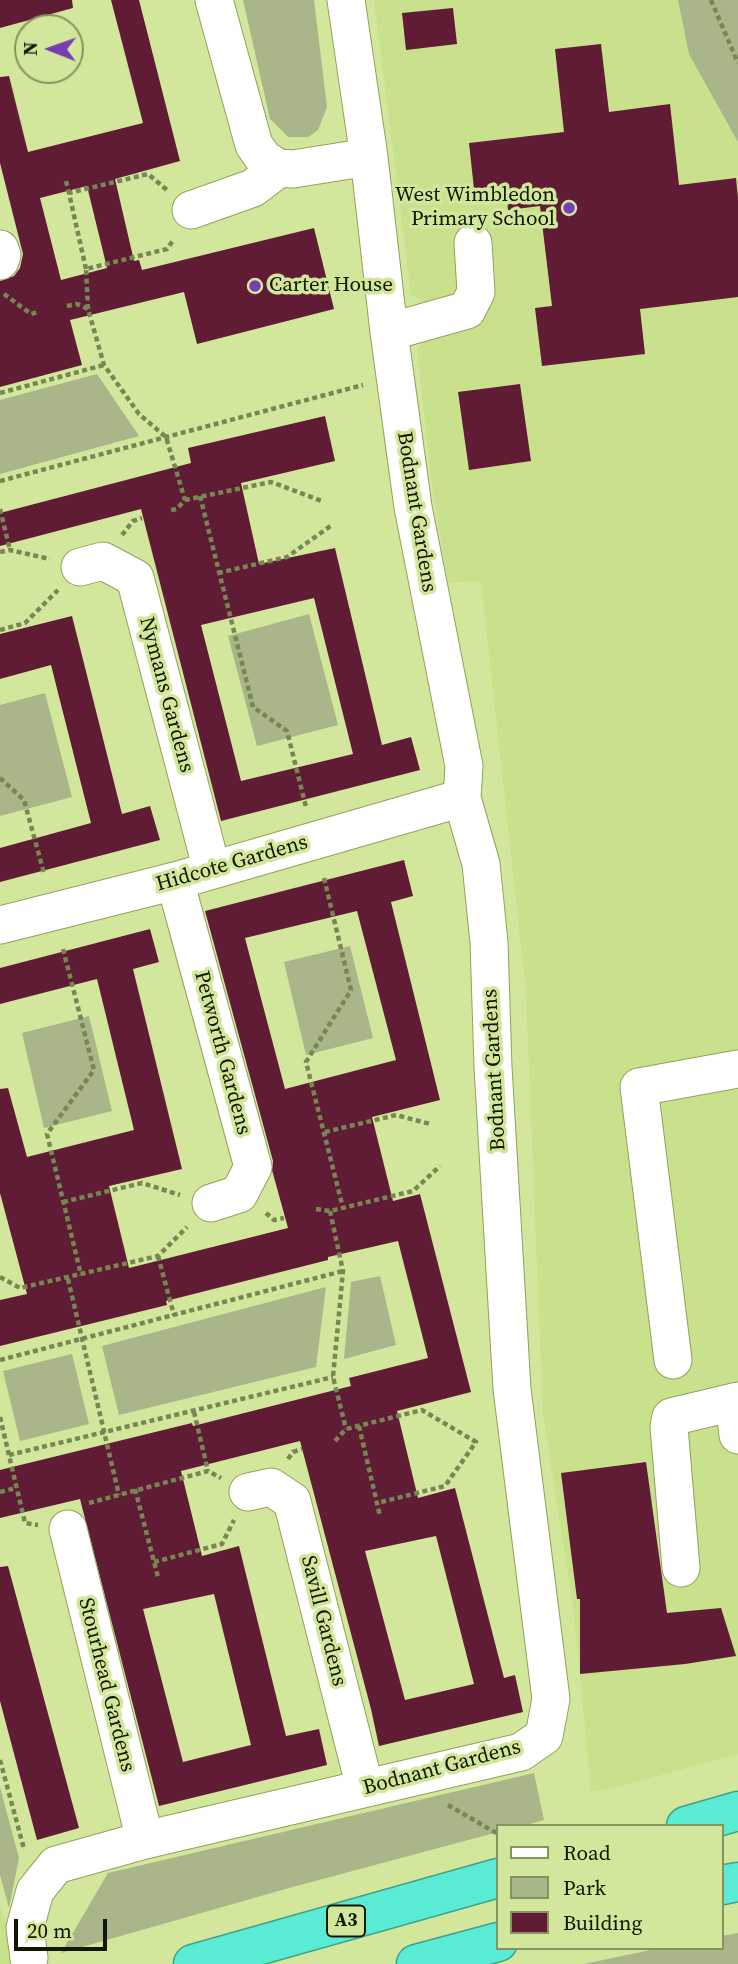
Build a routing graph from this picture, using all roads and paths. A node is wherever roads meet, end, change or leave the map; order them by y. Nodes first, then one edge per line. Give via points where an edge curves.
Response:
1 (214, 0) edge
2 (346, 0) edge
3 (711, 0) edge
4 (738, 63) edge
5 (369, 157) junction
6 (279, 168) junction
7 (66, 181) dead end
8 (69, 193) junction
9 (191, 210) junction
10 (472, 243) dead end
11 (0, 249) edge
12 (0, 261) edge
13 (86, 269) junction
14 (0, 291) edge
15 (67, 306) dead end
16 (88, 309) junction
17 (38, 312) dead end
18 (389, 332) junction
19 (104, 365) junction
20 (395, 377) junction
21 (0, 393) edge
22 (166, 437) junction
23 (0, 481) edge
24 (200, 496) junction
25 (185, 499) junction
26 (322, 501) dead end
27 (0, 509) edge
28 (171, 510) dead end
29 (332, 524) dead end
30 (10, 550) junction
31 (0, 552) edge
32 (80, 567) junction
33 (218, 573) junction
34 (0, 630) edge
35 (0, 778) edge
36 (462, 798) junction
37 (306, 807) dead end
38 (212, 870) junction
39 (44, 873) dead end
40 (324, 878) dead end
41 (175, 881) junction
42 (0, 925) edge
43 (63, 949) dead end
44 (738, 1069) edge
45 (430, 1124) dead end
46 (325, 1132) junction
47 (440, 1166) dead end
48 (63, 1202) junction
49 (211, 1203) junction
50 (343, 1208) junction
51 (316, 1209) dead end
52 (330, 1211) junction
53 (158, 1256) junction
54 (343, 1271) junction
55 (81, 1275) junction
56 (0, 1277) edge
57 (68, 1279) junction
58 (174, 1315) junction
59 (83, 1338) junction
60 (0, 1360) edge
61 (673, 1360) dead end
62 (333, 1377) junction
63 (194, 1412) junction
64 (737, 1413) edge
65 (0, 1417) edge
66 (359, 1426) junction
67 (346, 1429) junction
68 (105, 1432) junction
69 (335, 1441) dead end
70 (9, 1455) junction
71 (208, 1471) junction
72 (16, 1488) junction
73 (135, 1489) junction
74 (0, 1492) edge
75 (248, 1492) junction
76 (119, 1495) junction
77 (377, 1503) junction
78 (380, 1516) dead end
79 (68, 1529) junction
80 (154, 1562) junction
81 (681, 1569) dead end
82 (158, 1577) dead end
83 (0, 1760) edge
84 (405, 1779) junction
85 (365, 1788) junction
86 (738, 1811) edge
87 (693, 1824) edge
88 (496, 1832) edge
89 (145, 1840) junction
90 (496, 1879) edge
91 (35, 1891) junction
92 (496, 1942) edge
93 (29, 1958) dead end
94 (193, 1964) edge
95 (416, 1964) edge

1 - 6 street via 254,145 264,159
2 - 5 street, Bodnant Gardens
3 - 4 path
5 - 6 street
5 - 18 street, Bodnant Gardens
6 - 9 street via 253,188
7 - 8 path
8 - 9 path via 149,174
8 - 13 path
9 - 13 path via 167,249
10 - 18 street via 476,292 467,310
11 - 12 street
13 - 16 path
14 - 17 path via 31,314
15 - 16 path
16 - 19 path
18 - 20 street, Bodnant Gardens
19 - 21 path
19 - 22 path via 139,414
20 - 22 path
20 - 36 street, Bodnant Gardens via 415,520 464,766
22 - 23 path
22 - 25 path
24 - 25 path
24 - 26 path via 271,482
24 - 33 path
25 - 28 path
27 - 30 path
29 - 33 path via 287,557
30 - 31 path
30 - 32 path
32 - 34 path via 25,623
32 - 38 street, Nymans Gardens via 103,561 135,578
33 - 37 path via 253,707 287,731
35 - 39 path via 24,800
36 - 38 street, Hidcote Gardens
36 - 84 street, Bodnant Gardens via 481,864 489,942 512,1390 551,1699 544,1736 521,1752
38 - 41 street, Hidcote Gardens
40 - 46 path via 351,990 306,1062
41 - 42 street, Hidcote Gardens
41 - 49 street, Petworth Gardens via 253,1167 239,1194
43 - 48 path via 94,1070 47,1134
44 - 61 street via 639,1087
45 - 46 path via 396,1115
46 - 50 path
47 - 50 path via 413,1191
48 - 49 path via 142,1184
48 - 55 path
49 - 53 path
50 - 52 path
51 - 52 path
52 - 54 path
53 - 55 path
53 - 58 path
54 - 58 path
54 - 62 path
55 - 57 path
56 - 57 path via 20,1288
57 - 59 path
58 - 59 path
59 - 60 path
59 - 68 path
62 - 63 path
62 - 67 path
63 - 68 path
63 - 71 path
64 - 81 street via 671,1417
65 - 70 path
66 - 67 path
66 - 77 path
66 - 77 path via 422,1410 475,1442 444,1486
67 - 69 path
68 - 70 path
68 - 76 path
70 - 72 path
71 - 73 path
71 - 75 path
72 - 74 path
72 - 79 path via 25,1523
73 - 76 path
73 - 80 path
75 - 80 path via 222,1544
75 - 85 street, Savill Gardens via 271,1487 292,1501
76 - 79 path via 76,1506
77 - 78 path
79 - 89 street, Stourhead Gardens
80 - 82 path
83 - 91 path
84 - 85 street, Bodnant Gardens
84 - 88 path
85 - 89 street, Bodnant Gardens
86 - 87 highway
89 - 91 street, Bodnant Gardens via 55,1865
90 - 94 highway, A3
91 - 93 street via 25,1928
92 - 95 highway

